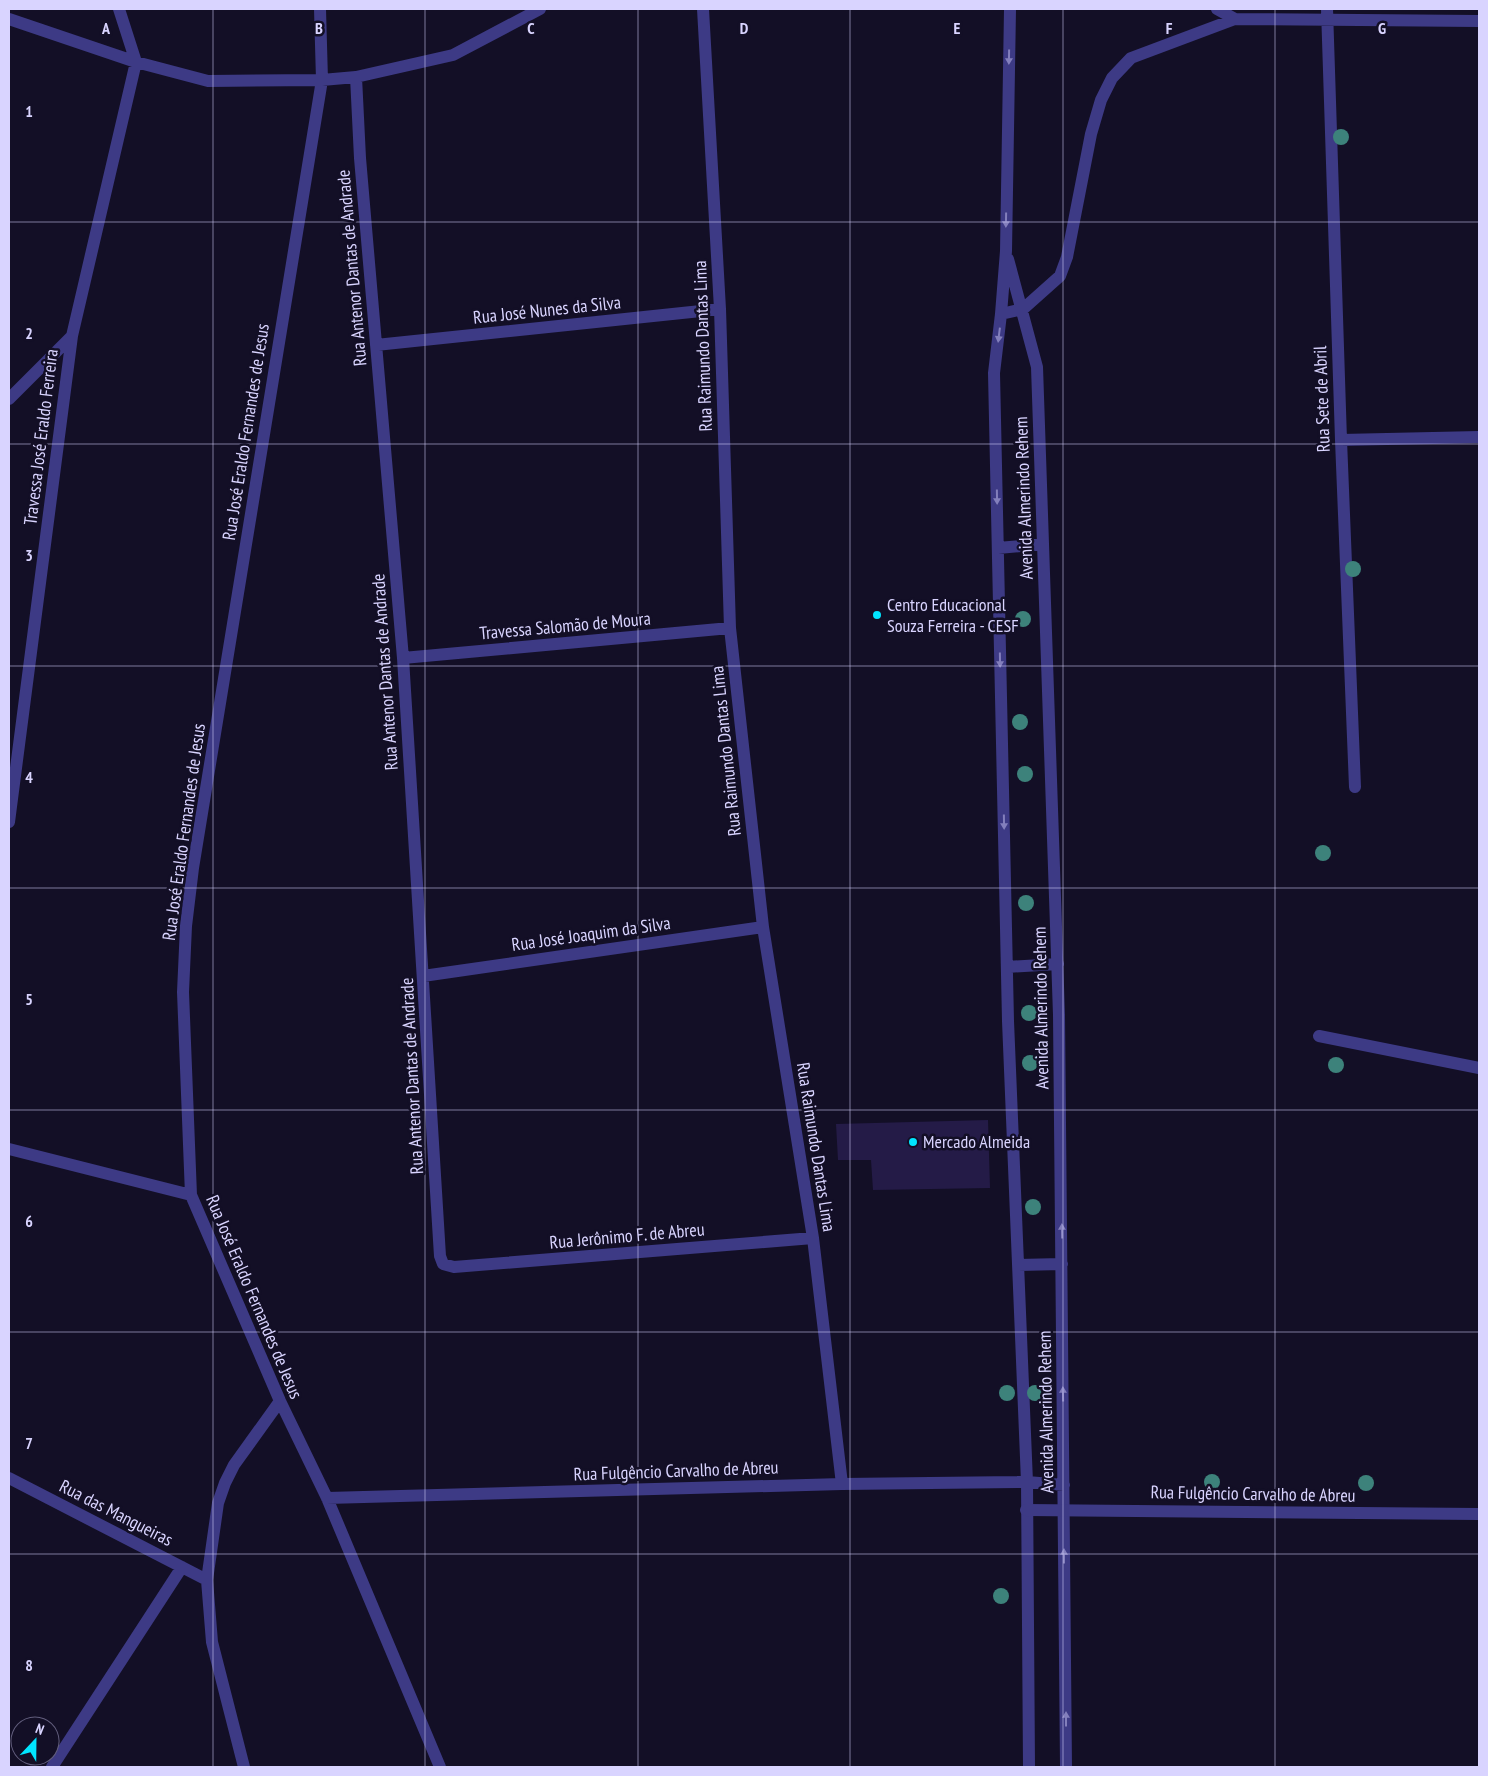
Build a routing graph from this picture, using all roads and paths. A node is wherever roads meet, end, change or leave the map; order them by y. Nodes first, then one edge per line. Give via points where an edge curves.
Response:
1 (119, 9) edge
2 (320, 9) edge
3 (540, 9) edge
4 (703, 9) edge
5 (1010, 9) edge
6 (1216, 9) edge
7 (1327, 15) edge
8 (9, 19) edge
9 (1235, 20) junction
10 (1479, 21) edge
11 (136, 62) junction
12 (356, 77) junction
13 (322, 80) junction
14 (1006, 252) junction
15 (720, 309) junction
16 (1023, 309) junction
17 (1001, 314) junction
18 (72, 336) junction
19 (376, 345) junction
20 (9, 399) edge
21 (1479, 437) edge
22 (1341, 440) junction
23 (1043, 544) junction
24 (998, 548) junction
25 (730, 628) junction
26 (403, 658) junction
27 (1355, 788) dead end
28 (9, 820) edge
29 (763, 927) junction
30 (1058, 964) junction
31 (1007, 967) junction
32 (423, 976) junction
33 (1320, 1036) dead end
34 (1479, 1068) edge
35 (9, 1149) edge
36 (191, 1195) junction
37 (813, 1238) junction
38 (444, 1264) joint
39 (1062, 1264) junction
40 (1018, 1265) junction
41 (280, 1401) junction
42 (9, 1478) edge
43 (1027, 1482) junction
44 (842, 1484) junction
45 (1064, 1485) junction
46 (327, 1498) junction
47 (1026, 1510) junction
48 (1064, 1510) junction
49 (1479, 1514) edge
50 (182, 1567) junction
51 (207, 1580) junction
52 (52, 1767) edge
53 (244, 1767) edge
54 (440, 1767) edge
55 (1029, 1767) edge
56 (1066, 1767) edge

1 - 11 street
2 - 13 street, Rua José Eraldo Fernandes de Jesus
3 - 12 street via 453,55
4 - 15 street, Rua Raimundo Dantas Lima
5 -> 14 street, Avenida Almerindo Rehem
6 - 9 street
7 - 9 street
7 - 10 street
7 - 22 street, Rua Sete de Abril
8 - 11 street
9 - 16 street via 1131,58 1112,78 1101,100 1091,134 1065,264 1060,276
11 - 13 street via 208,81
11 - 18 street, Travessa José Eraldo Ferreira
12 - 13 street
12 - 19 street, Rua Antenor Dantas de Andrade
13 - 36 street, Rua José Eraldo Fernandes de Jesus via 186,926 183,992
14 - 16 street, Avenida Almerindo Rehem
14 - 17 street, Avenida Almerindo Rehem
15 - 19 street, Rua José Nunes da Silva
15 - 25 street, Rua Raimundo Dantas Lima
16 - 17 street
16 - 23 street, Avenida Almerindo Rehem via 1037,367
17 -> 24 street, Avenida Almerindo Rehem via 994,373
18 - 20 street
18 - 28 street, Travessa José Eraldo Ferreira
19 - 26 street, Rua Antenor Dantas de Andrade
21 - 22 street
22 - 27 street, Rua Sete de Abril
23 - 24 street
23 - 30 street, Avenida Almerindo Rehem
24 -> 31 street, Avenida Almerindo Rehem
25 - 26 street, Travessa Salomão de Moura
25 - 29 street, Rua Raimundo Dantas Lima
26 - 32 street, Rua Antenor Dantas de Andrade
29 - 32 street, Rua José Joaquim da Silva
29 - 37 street, Rua Raimundo Dantas Lima
30 - 31 street
39 -> 30 street, Avenida Almerindo Rehem
31 - 40 street, Avenida Almerindo Rehem
32 - 38 street, Rua Antenor Dantas de Andrade via 440,1256
33 - 34 street
35 - 36 street
36 - 41 street, Rua José Eraldo Fernandes de Jesus
37 - 38 street, Rua Jerônimo F. de Abreu via 454,1267
37 - 44 street, Rua Raimundo Dantas Lima
39 - 40 street
45 -> 39 street, Avenida Almerindo Rehem
40 - 43 street, Avenida Almerindo Rehem
41 - 46 street, Rua José Eraldo Fernandes de Jesus
41 - 51 street via 234,1465 225,1483 218,1503
42 - 50 street, Rua das Mangueiras
43 - 44 street, Rua Fulgêncio Carvalho de Abreu
43 - 45 street, Rua Fulgêncio Carvalho de Abreu
43 - 47 street, Avenida Almerindo Rehem
44 - 46 street, Rua Fulgêncio Carvalho de Abreu
45 - 48 street, Avenida Almerindo Rehem
46 - 54 street, Rua José Eraldo Fernandes de Jesus
47 - 48 street, Rua Fulgêncio Carvalho de Abreu
47 - 55 street, Avenida Almerindo Rehem
48 - 49 street, Rua Fulgêncio Carvalho de Abreu
56 -> 48 street, Avenida Almerindo Rehem
50 - 51 street, Rua das Mangueiras
50 - 52 street
51 - 53 street via 212,1642

